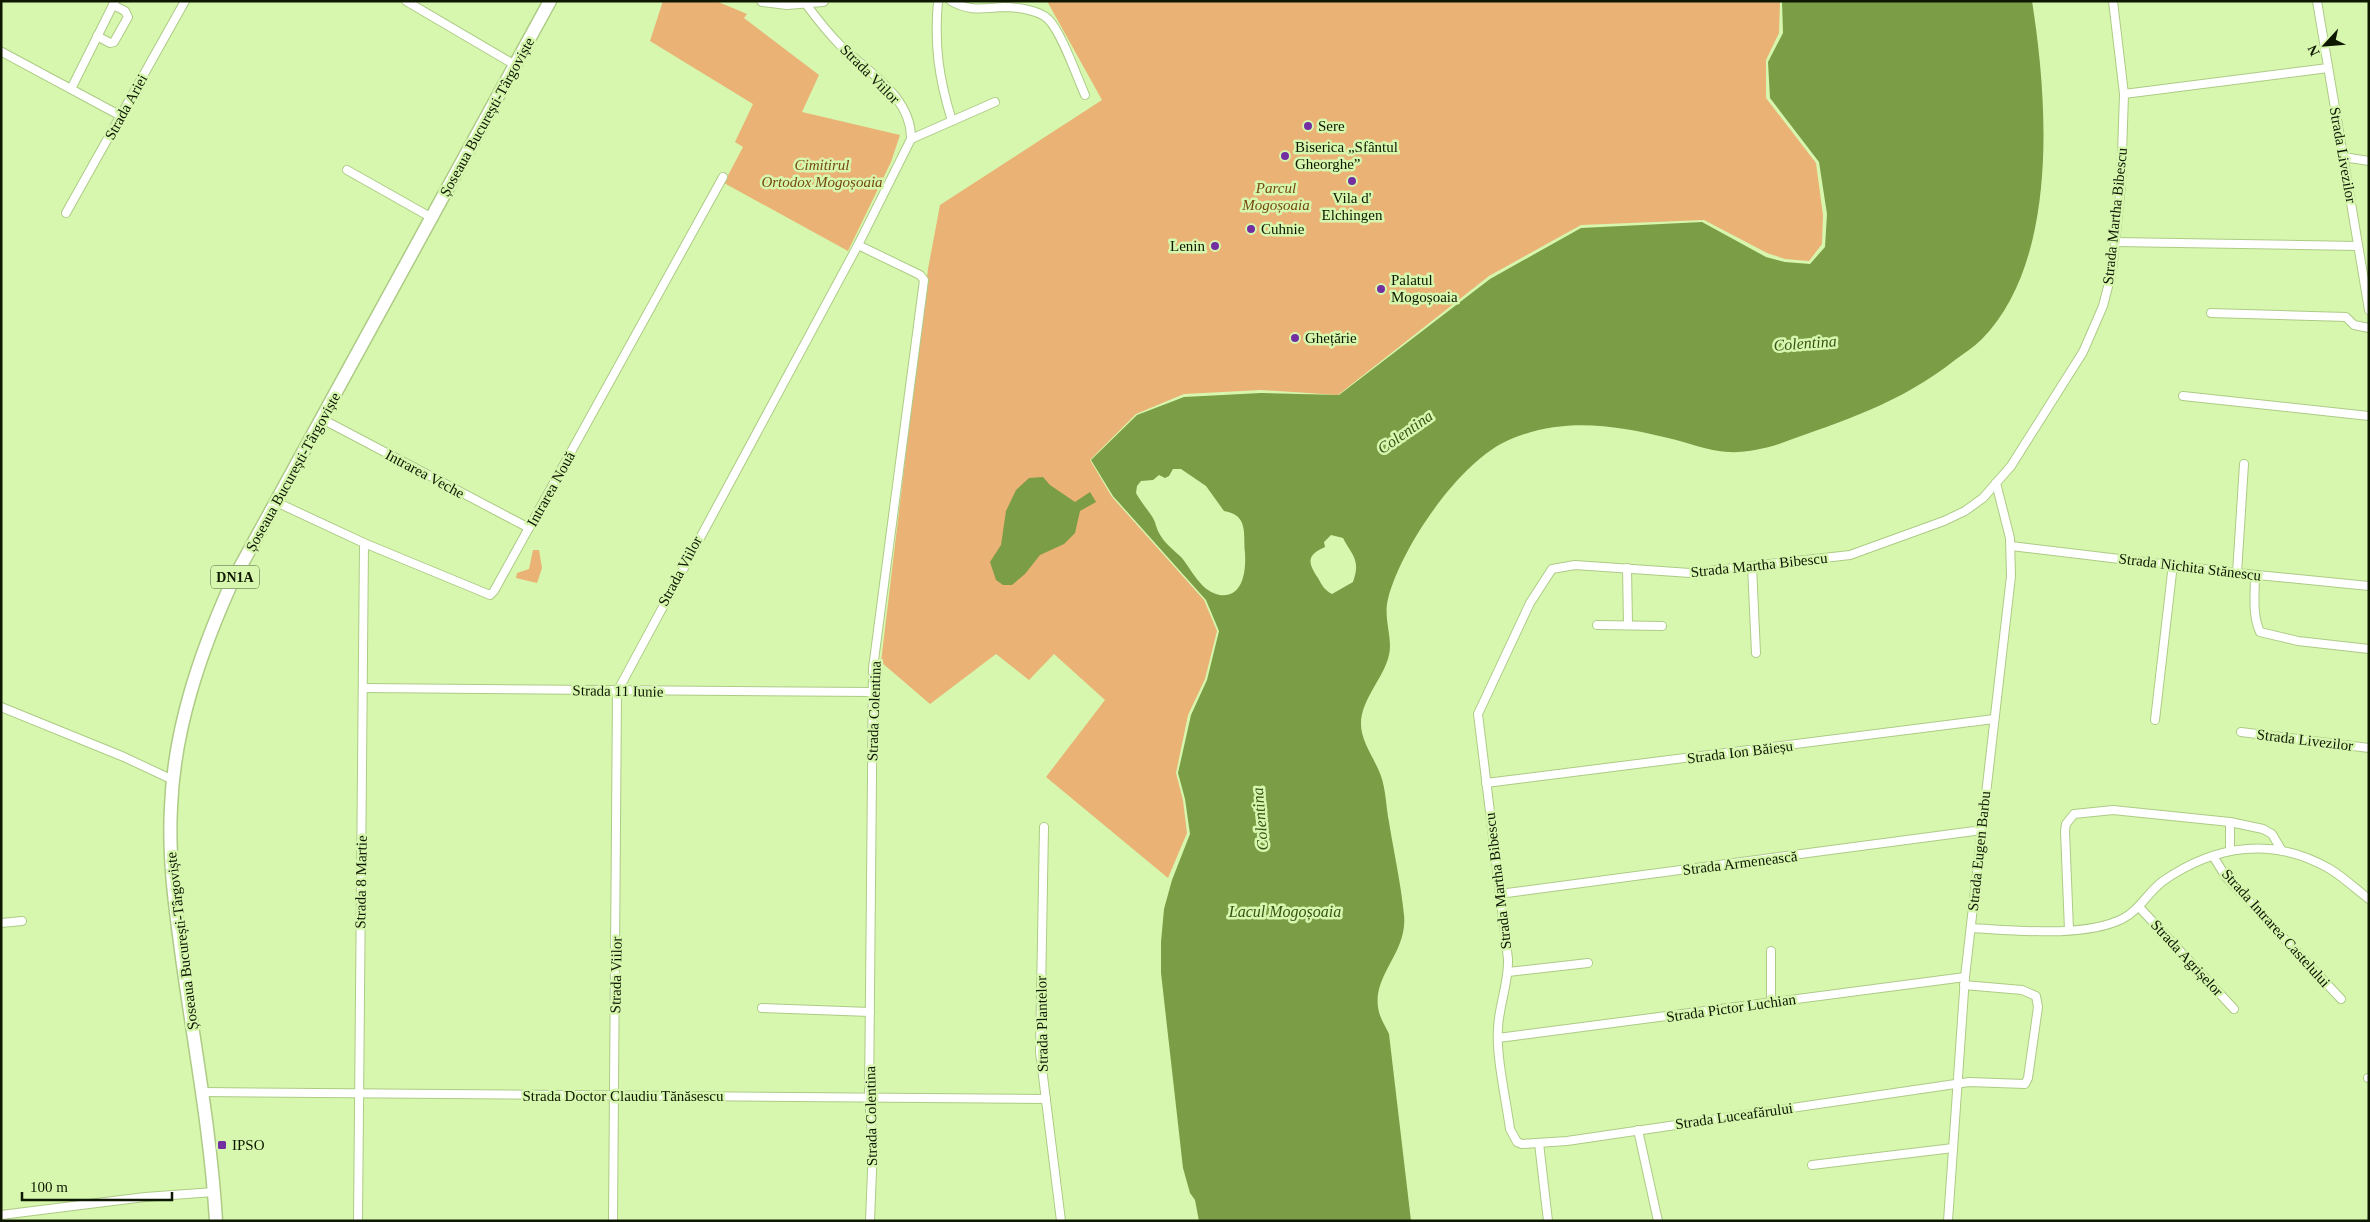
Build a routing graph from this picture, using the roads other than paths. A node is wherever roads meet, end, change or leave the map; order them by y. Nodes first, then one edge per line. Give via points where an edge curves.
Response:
1 (185, 1) edge
2 (406, 1) edge
3 (550, 1) edge
4 (762, 1) edge
5 (822, 1) edge
6 (938, 1) edge
7 (952, 1) edge
8 (2113, 1) edge
9 (2317, 1) edge
10 (114, 3) edge
11 (806, 4) junction
12 (97, 36) junction
13 (2, 52) edge
14 (515, 65) junction
15 (2328, 68) junction
16 (70, 89) junction
17 (2124, 94) junction
18 (1085, 95) dead end
19 (996, 102) dead end
20 (121, 116) junction
21 (952, 121) junction
22 (911, 139) junction
23 (2343, 158) junction
24 (2369, 162) edge
25 (347, 170) dead end
26 (723, 177) dead end
27 (66, 213) dead end
28 (432, 218) junction
29 (2115, 242) junction
30 (858, 245) junction
31 (2358, 246) junction
32 (2369, 310) edge
33 (2211, 313) dead end
34 (2369, 328) edge
35 (2183, 396) dead end
36 (2369, 416) edge
37 (322, 419) junction
38 (2244, 464) dead end
39 (1996, 483) junction
40 (276, 502) junction
41 (529, 528) junction
42 (364, 543) junction
43 (2011, 546) junction
44 (2173, 564) junction
45 (1752, 566) junction
46 (1627, 568) junction
47 (2237, 573) junction
48 (2255, 575) junction
49 (2369, 586) edge
50 (1628, 625) junction
51 (1597, 626) dead end
52 (1662, 626) dead end
53 (2369, 649) edge
54 (1756, 653) dead end
55 (363, 688) junction
56 (617, 692) junction
57 (873, 692) junction
58 (1, 707) edge
59 (1994, 719) junction
60 (2155, 720) dead end
61 (2241, 732) dead end
62 (2369, 748) edge
63 (173, 780) junction
64 (1486, 783) junction
65 (2230, 822) junction
66 (1044, 827) dead end
67 (1982, 830) junction
68 (2230, 850) junction
69 (2282, 851) junction
70 (2213, 856) junction
71 (1499, 894) junction
72 (2369, 899) edge
73 (2140, 908) junction
74 (22, 920) dead end
75 (1, 923) edge
76 (1972, 928) junction
77 (2069, 930) junction
78 (1771, 951) dead end
79 (1588, 963) dead end
80 (1508, 972) junction
81 (1964, 981) junction
82 (2341, 999) dead end
83 (1771, 1003) junction
84 (762, 1008) dead end
85 (2234, 1009) dead end
86 (870, 1012) junction
87 (1498, 1038) junction
88 (1956, 1084) junction
89 (201, 1092) junction
90 (359, 1095) junction
91 (614, 1095) junction
92 (869, 1099) junction
93 (1046, 1099) junction
94 (1638, 1130) junction
95 (1514, 1139) joint
96 (1538, 1144) junction
97 (1953, 1148) junction
98 (1812, 1165) dead end
99 (214, 1192) junction
100 (1, 1214) edge
101 (216, 1221) edge
102 (358, 1221) edge
103 (613, 1221) edge
104 (870, 1221) edge
105 (1061, 1221) edge
106 (1548, 1221) edge
107 (1658, 1221) edge
108 (1948, 1221) edge

1 - 20 street, Strada Ariei
2 - 14 street
3 - 14 main road, Șoseaua București-Târgoviște / DN1A
4 - 11 street
5 - 11 street
6 - 21 street via 937,60
7 - 18 street via 958,6 977,10 1003,7 1042,14 1053,25
8 - 17 street, Strada Martha Bibescu
9 - 15 street, Strada Livezilor
10 - 12 street
10 - 12 street via 128,17 114,42
11 - 22 street, Strada Viilor via 840,44 892,91 910,121
12 - 16 street
13 - 16 street
14 - 28 main road, Șoseaua București-Târgoviște / DN1A
15 - 17 street
15 - 23 street, Strada Livezilor
16 - 20 street
17 - 29 street, Strada Martha Bibescu via 2121,185
19 - 21 street
20 - 27 street, Strada Ariei
21 - 22 street
22 - 30 street, Strada Viilor
23 - 24 street
23 - 31 street, Strada Livezilor
25 - 28 street
26 - 41 street, Intrarea Nouă
28 - 37 main road, Șoseaua București-Târgoviște / DN1A
29 - 31 street
29 - 39 street, Strada Martha Bibescu via 2103,306 2083,352 2011,466
30 - 56 street, Strada Viilor
30 - 57 street, Strada Colentina via 920,275 924,280
31 - 32 street, Strada Livezilor
33 - 34 street via 2346,317 2354,325
35 - 36 street
37 - 40 main road, Șoseaua București-Târgoviște / DN1A
37 - 41 street, Intrarea Veche
38 - 47 street
39 - 43 street, Strada Eugen Barbu
39 - 45 street, Strada Martha Bibescu via 1965,511 1850,555
40 - 42 street, Intrarea Nouă
40 - 63 main road, Șoseaua București-Târgoviște / DN1A via 232,582 207,642 187,705
41 - 42 street, Intrarea Nouă via 490,595
42 - 55 street, Strada 8 Martie
43 - 44 street, Strada Nichita Stănescu
43 - 59 street, Strada Eugen Barbu via 2011,576
44 - 47 street, Strada Nichita Stănescu
44 - 60 street
45 - 46 street, Strada Martha Bibescu via 1690,574
45 - 54 street
46 - 50 street
46 - 64 street, Strada Martha Bibescu via 1564,565 1552,569 1544,578 1478,714
47 - 48 street, Strada Nichita Stănescu
48 - 49 street, Strada Nichita Stănescu
48 - 53 street via 2254,604 2260,632 2298,641
50 - 51 street
50 - 52 street
55 - 56 street, Strada 11 Iunie
55 - 90 street, Strada 8 Martie
56 - 57 street, Strada 11 Iunie
56 - 91 street, Strada Viilor
57 - 86 street, Strada Colentina
58 - 63 street via 124,756
59 - 64 street, Strada Ion Băieșu
59 - 67 street, Strada Eugen Barbu
61 - 62 street, Strada Livezilor
63 - 89 main road, Șoseaua București-Târgoviște / DN1A via 171,870
64 - 71 street, Strada Martha Bibescu
65 - 68 street
65 - 69 street via 2272,834
65 - 77 street via 2112,810 2074,814 2065,830
66 - 93 street, Strada Plantelor via 1040,1052
67 - 71 street, Strada Armenească
67 - 76 street, Strada Eugen Barbu
68 - 69 street
68 - 70 street
69 - 72 street via 2330,870
70 - 73 street via 2189,864 2160,883
70 - 82 street, Strada Intrarea Castelului via 2226,877
71 - 80 street, Strada Martha Bibescu
73 - 77 street via 2109,924
73 - 85 street, Strada Agrișelor
74 - 75 street
76 - 77 street
76 - 81 street, Strada Eugen Barbu
78 - 83 street
79 - 80 street
80 - 87 street, Strada Martha Bibescu
81 - 83 street, Strada Pictor Luchian
81 - 88 street, Strada Eugen Barbu
81 - 88 street, Strada Pictor Luchian via 2032,993 2038,1000 2038,1007 2025,1084 1984,1081
83 - 87 street, Strada Pictor Luchian
84 - 86 street
86 - 92 street, Strada Colentina
87 - 95 street, Strada Martha Bibescu
88 - 94 street, Strada Luceafărului
88 - 97 street, Strada Eugen Barbu
89 - 90 street, Strada Doctor Claudiu Tănăsescu
89 - 99 main road, Șoseaua București-Târgoviște / DN1A
90 - 91 street, Strada Doctor Claudiu Tănăsescu
90 - 102 street, Strada 8 Martie
91 - 92 street, Strada Doctor Claudiu Tănăsescu
91 - 103 street, Strada Viilor
92 - 93 street, Strada Doctor Claudiu Tănăsescu
92 - 104 street, Strada Colentina via 873,1146
93 - 105 street, Strada Plantelor
94 - 96 street, Strada Luceafărului
94 - 107 street
95 - 96 street, Strada Luceafărului via 1522,1144
96 - 106 street
97 - 98 street
97 - 108 street, Strada Eugen Barbu
99 - 100 street
99 - 101 main road, Șoseaua București-Târgoviște / DN1A

